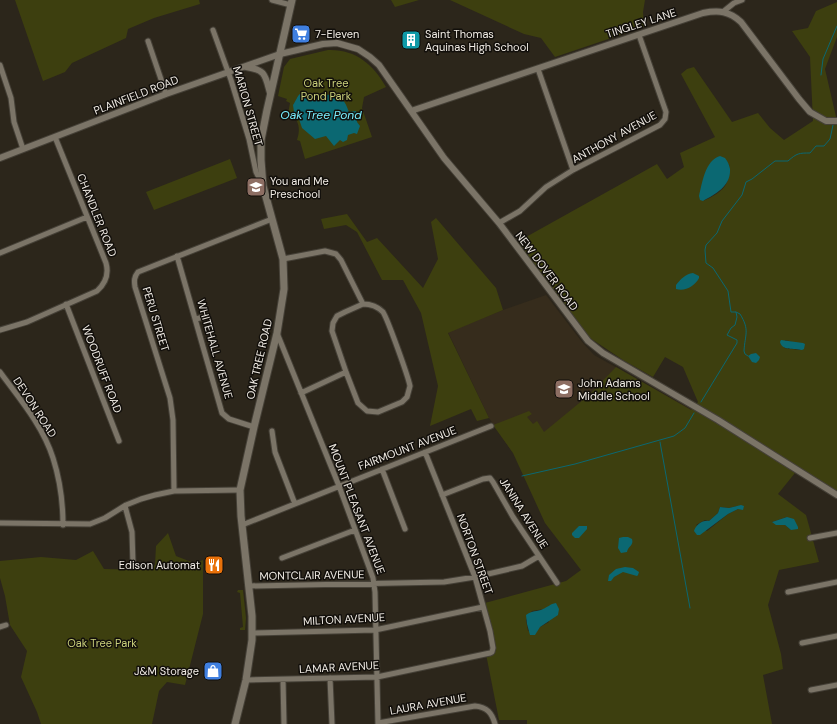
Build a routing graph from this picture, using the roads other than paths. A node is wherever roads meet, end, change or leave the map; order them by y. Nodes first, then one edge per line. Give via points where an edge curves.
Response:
1 (272, 0) edge
2 (742, 0) edge
3 (292, 2) edge
4 (724, 11) junction
5 (213, 30) dead end
6 (639, 35) junction
7 (148, 41) dead end
8 (280, 54) junction
9 (0, 65) edge
10 (244, 67) junction
11 (538, 69) junction
12 (228, 72) junction
13 (270, 93) junction
14 (166, 94) junction
15 (411, 111) junction
16 (837, 121) edge
17 (55, 137) junction
18 (23, 149) junction
19 (0, 158) edge
20 (573, 170) junction
21 (264, 186) junction
22 (87, 217) junction
23 (272, 219) junction
24 (499, 223) junction
25 (0, 253) edge
26 (177, 256) junction
27 (282, 259) junction
28 (66, 304) junction
29 (363, 304) junction
30 (207, 316) dead end
31 (196, 319) junction
32 (0, 330) edge
33 (278, 333) junction
34 (0, 372) edge
35 (346, 372) junction
36 (301, 392) junction
37 (491, 426) dead end
38 (254, 427) junction
39 (272, 431) dead end
40 (119, 442) dead end
41 (425, 452) junction
42 (382, 469) junction
43 (339, 486) junction
44 (240, 490) junction
45 (174, 491) junction
46 (442, 495) junction
47 (837, 495) edge
48 (295, 504) junction
49 (125, 506) junction
50 (0, 523) edge
51 (64, 524) junction
52 (242, 524) junction
53 (406, 529) dead end
54 (356, 530) junction
55 (837, 532) edge
56 (810, 538) dead end
57 (539, 556) junction
58 (282, 558) dead end
59 (133, 564) dead end
60 (475, 577) junction
61 (837, 582) edge
62 (557, 583) dead end
63 (374, 584) junction
64 (249, 586) junction
65 (788, 592) dead end
66 (483, 607) junction
67 (6, 625) dead end
68 (0, 627) edge
69 (375, 630) junction
70 (252, 633) junction
71 (837, 636) edge
72 (802, 643) dead end
73 (479, 655) joint
74 (377, 677) junction
75 (330, 678) junction
76 (246, 680) junction
77 (283, 680) junction
78 (837, 685) edge
79 (811, 690) dead end
80 (378, 723) edge
81 (235, 724) edge
82 (284, 724) edge
83 (332, 724) edge
84 (495, 724) edge

1 - 3 street
2 - 4 street
3 - 8 main road, OAK TREE ROAD
4 - 6 street, TINGLEY LANE via 703,13
4 - 16 street via 740,22 810,112 826,121
5 - 12 street, MARION STREET
6 - 11 street, TINGLEY LANE
6 - 20 street, ANTHONY AVENUE via 666,112 665,119 660,125
7 - 14 street
8 - 10 street, PLAINFIELD ROAD
8 - 13 main road, OAK TREE ROAD
8 - 15 street, NEW DOVER ROAD via 327,44 341,44 354,48 379,65
9 - 18 street via 9,90 14,122
10 - 12 street, PLAINFIELD ROAD
10 - 13 street via 260,70 264,74
11 - 15 street, TINGLEY LANE
11 - 20 street
12 - 14 street, PLAINFIELD ROAD
12 - 21 street, MARION STREET via 256,172
13 - 21 main road, OAK TREE ROAD via 261,140
14 - 17 street, PLAINFIELD ROAD
15 - 24 street, NEW DOVER ROAD via 444,158
17 - 18 street, PLAINFIELD ROAD
17 - 22 street, CHANDLER ROAD
18 - 19 street, PLAINFIELD ROAD
20 - 24 street, ANTHONY AVENUE via 546,188 520,211
21 - 23 main road, OAK TREE ROAD
22 - 25 street
22 - 28 street, CHANDLER ROAD via 106,263 108,275 97,291
23 - 26 street, PERU STREET
23 - 27 main road, OAK TREE ROAD
24 - 47 street, NEW DOVER ROAD via 580,332 596,348 718,420
26 - 31 street, WHITEHALL AVENUE
26 - 45 street, PERU STREET via 138,272 134,281 170,398 173,420
27 - 29 street via 325,250 336,254
27 - 33 main road, OAK TREE ROAD via 284,289
28 - 32 street, CHANDLER ROAD via 27,322
28 - 40 street, WOODRUFF ROAD
29 - 35 street via 340,314 333,323 333,335
29 - 35 street via 376,307 385,317 409,382 409,394 400,403 378,412 367,411 358,403
30 - 31 street
31 - 38 street, WHITEHALL AVENUE via 222,413 229,419
33 - 36 street, MOUNT PLEASANT AVENUE
33 - 38 main road, OAK TREE ROAD
34 - 51 street, DEVON ROAD via 48,445 60,485
35 - 36 street
36 - 43 street, MOUNT PLEASANT AVENUE
37 - 41 street, FAIRMOUNT AVENUE
38 - 44 main road, OAK TREE ROAD
39 - 48 street via 275,452
41 - 42 street, FAIRMOUNT AVENUE
41 - 46 street, NORTON STREET
42 - 43 street, FAIRMOUNT AVENUE
42 - 53 street
43 - 48 street, FAIRMOUNT AVENUE
43 - 54 street, MOUNT PLEASANT AVENUE
44 - 45 street
44 - 52 main road, OAK TREE ROAD
45 - 49 street via 141,499
46 - 57 street, JANINA AVENUE via 490,478
46 - 60 street, NORTON STREET
48 - 52 street, FAIRMOUNT AVENUE
49 - 51 street via 90,524
49 - 59 street via 132,532
50 - 51 street
52 - 64 main road, OAK TREE ROAD
54 - 58 street
54 - 63 street, MOUNT PLEASANT AVENUE
55 - 56 street
57 - 60 street, MONTCLAIR AVENUE via 522,566
57 - 62 street, JANINA AVENUE
60 - 63 street, MONTCLAIR AVENUE via 444,582
60 - 66 street, NORTON STREET
61 - 65 street
63 - 64 street, MONTCLAIR AVENUE
63 - 69 street, MOUNT PLEASANT AVENUE
64 - 70 main road, OAK TREE ROAD
66 - 69 street, MILTON AVENUE
66 - 73 street, NORTON STREET via 493,648 490,653
67 - 68 street
69 - 70 street, MILTON AVENUE
69 - 74 street, MOUNT PLEASANT AVENUE
70 - 76 main road, OAK TREE ROAD
71 - 72 street
73 - 74 street, LAMAR AVENUE
74 - 75 street, LAMAR AVENUE
74 - 80 street, MOUNT PLEASANT AVENUE
75 - 77 street, LAMAR AVENUE
75 - 83 street
76 - 77 street, LAMAR AVENUE
76 - 81 main road, OAK TREE ROAD
77 - 82 street
78 - 79 street
80 - 84 street, LAURA AVENUE via 475,706 491,713

